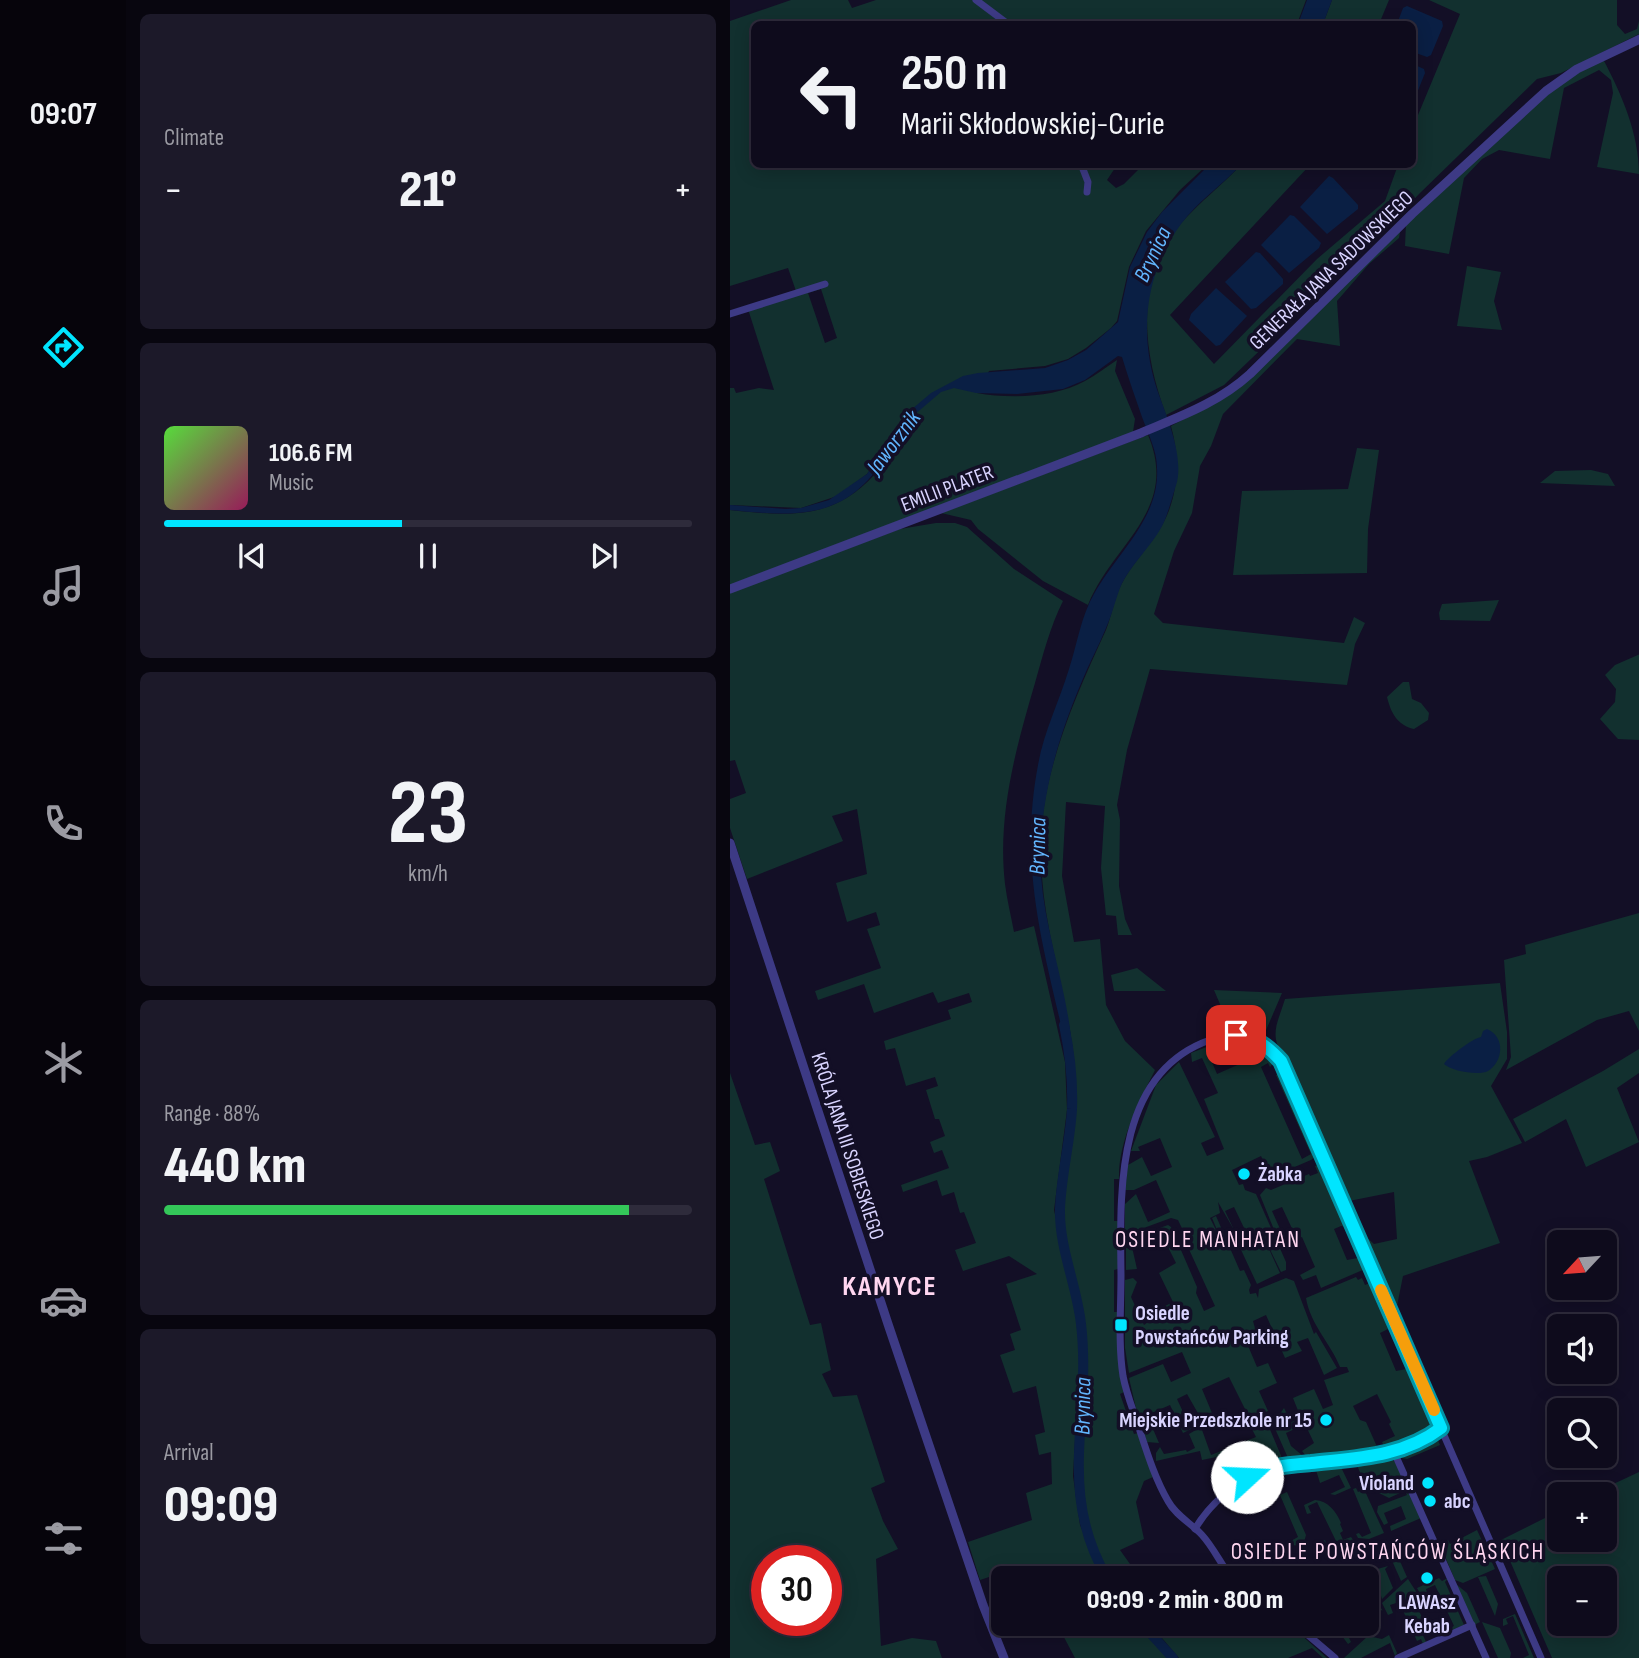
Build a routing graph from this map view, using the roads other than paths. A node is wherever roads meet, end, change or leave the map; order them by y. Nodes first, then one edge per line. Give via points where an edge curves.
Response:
1 (976, 0) edge
2 (1004, 21) edge
3 (1639, 39) edge
4 (1083, 168) edge
5 (1087, 192) dead end
6 (825, 284) dead end
7 (730, 314) edge
8 (1176, 418) joint
9 (730, 589) edge
10 (730, 843) edge
11 (1441, 1428) junction
12 (1394, 1452) junction
13 (1195, 1529) junction
14 (1224, 1566) edge
15 (1472, 1625) junction
16 (1309, 1636) edge
17 (1004, 1658) edge
18 (1336, 1658) edge
19 (1398, 1658) edge
20 (1486, 1658) edge
21 (1541, 1658) edge

1 - 2 street
3 - 8 street, GENERAŁA JANA SADOWSKIEGO via 1577,69 1546,91 1412,214 1237,386
4 - 5 street
6 - 7 street
8 - 9 street, EMILII PLATER
10 - 17 street, KRÓLA JANA III SOBIESKIEGO via 892,1336
11 - 12 street
11 - 13 street via 1281,1061 1249,1036 1229,1036 1195,1046 1161,1071 1138,1114 1122,1174 1120,1239 1123,1378 1168,1502
11 - 21 street
12 - 13 street via 1263,1469 1221,1497
12 - 15 street
13 - 14 street
15 - 19 street
15 - 20 street
16 - 18 street

